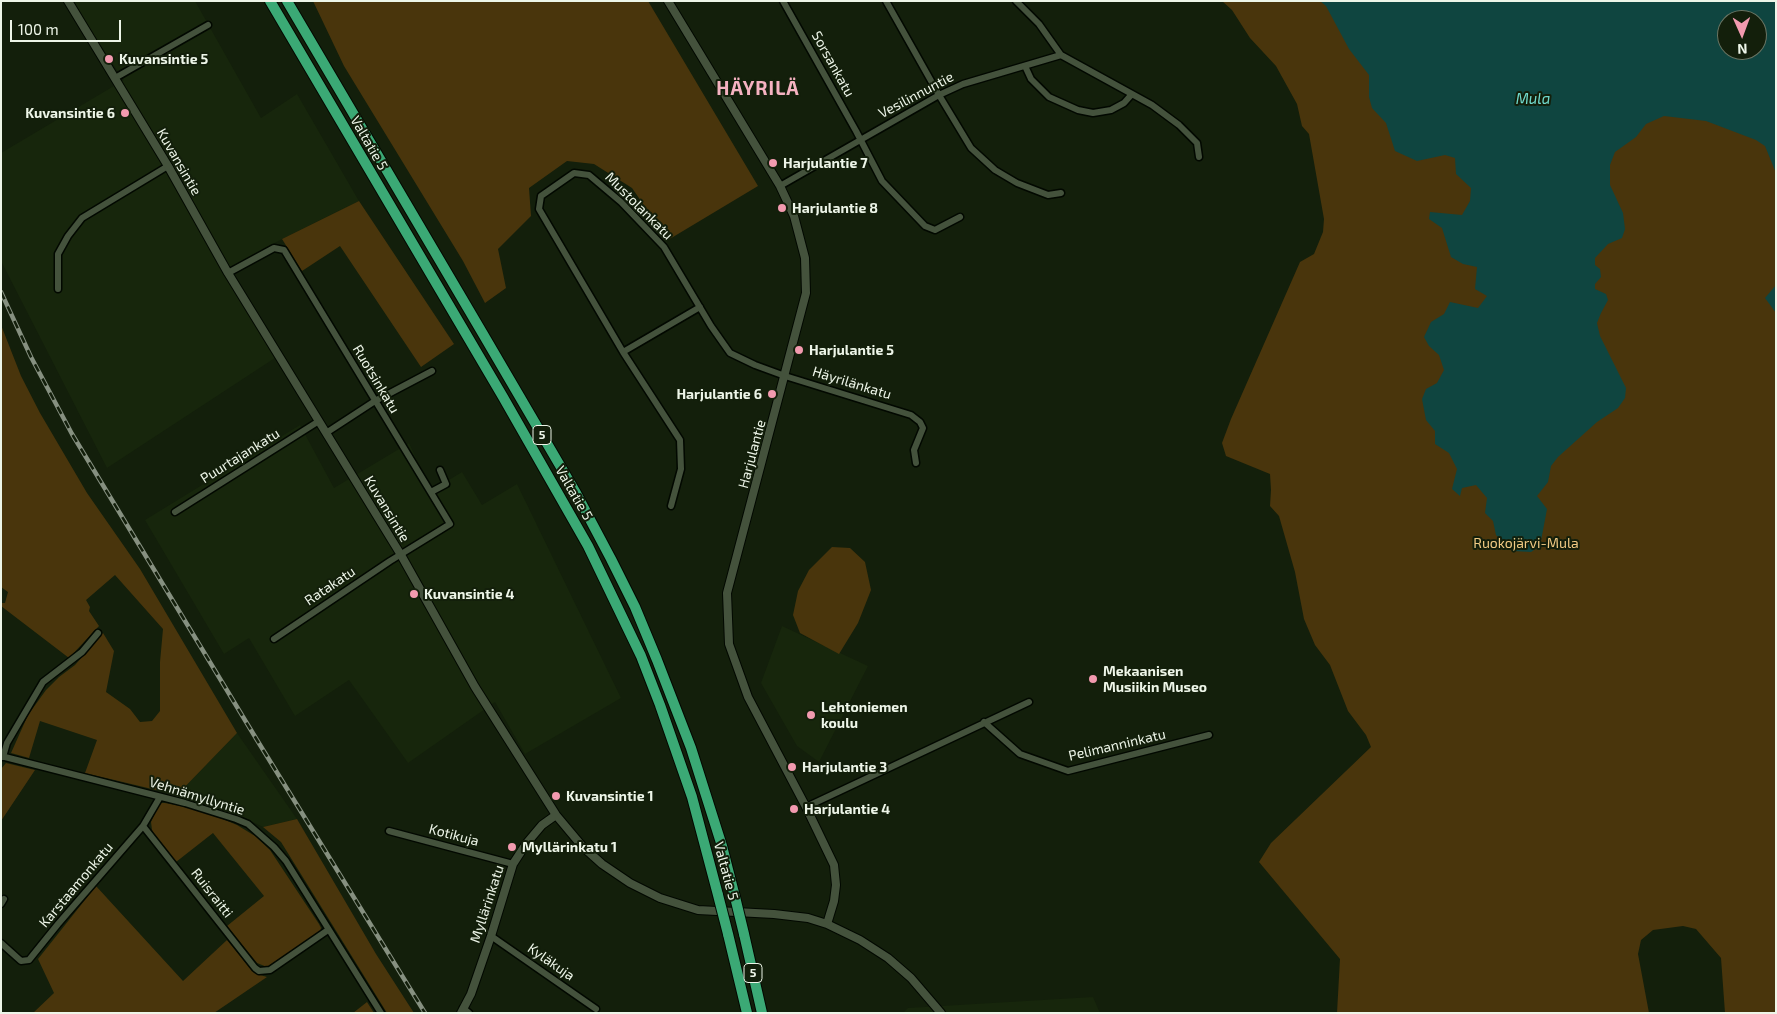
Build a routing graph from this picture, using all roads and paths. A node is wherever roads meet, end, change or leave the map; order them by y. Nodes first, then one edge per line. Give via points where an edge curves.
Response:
1 (68, 1) edge
2 (270, 1) edge
3 (287, 1) edge
4 (668, 1) edge
5 (783, 1) edge
6 (886, 1) edge
7 (1016, 1) edge
8 (208, 25) dead end
9 (1061, 55) junction
10 (1025, 66) junction
11 (115, 78) junction
12 (1132, 94) junction
13 (939, 95) junction
14 (861, 139) junction
15 (1199, 157) dead end
16 (168, 166) junction
17 (780, 186) junction
18 (1061, 193) dead end
19 (960, 217) dead end
20 (228, 273) junction
21 (58, 289) dead end
22 (700, 307) junction
23 (623, 352) junction
24 (432, 371) dead end
25 (785, 376) junction
26 (374, 401) junction
27 (319, 421) junction
28 (326, 433) junction
29 (916, 463) dead end
30 (440, 470) dead end
31 (431, 492) junction
32 (671, 506) dead end
33 (175, 512) dead end
34 (401, 555) junction
35 (98, 633) dead end
36 (274, 639) dead end
37 (1029, 702) dead end
38 (984, 722) junction
39 (1209, 736) dead end
40 (2, 756) edge
41 (160, 796) junction
42 (806, 807) junction
43 (556, 815) junction
44 (142, 826) junction
45 (389, 830) dead end
46 (513, 864) junction
47 (828, 924) junction
48 (328, 930) junction
49 (491, 936) junction
50 (1, 944) edge
51 (596, 1008) dead end
52 (465, 1011) edge
53 (381, 1013) edge
54 (747, 1013) edge
55 (762, 1013) edge
56 (941, 1013) edge

1 - 11 street, Kuvansintie
2 - 54 highway, Valtatie 5 / 5, bridge via 588,546 641,656 692,797
3 - 55 highway, Valtatie 5 / 5, bridge via 576,493 611,559 654,651 691,748 722,846
4 - 17 street, Harjulantie
5 - 14 street, Sorsankatu
6 - 13 street
7 - 9 street via 1040,24
8 - 11 street
9 - 10 street, Vesilinnuntie
9 - 12 street
10 - 12 street via 1049,97 1078,110 1093,113 1111,110
10 - 13 street, Vesilinnuntie via 963,84
11 - 16 street, Kuvansintie
12 - 15 street via 1179,125 1197,143
13 - 14 street, Vesilinnuntie
13 - 18 street via 971,148 995,170 1048,195
14 - 17 street, Vesilinnuntie
14 - 19 street, Sorsankatu via 882,181 925,226 935,230
16 - 20 street, Kuvansintie
16 - 21 street via 82,218 58,254
17 - 25 street, Harjulantie via 794,216 806,258 806,293
20 - 26 street, Ruotsinkatu via 274,248 284,250
20 - 27 street, Kuvansintie
22 - 23 street
22 - 23 street, Mustolankatu via 664,247 589,174 574,174 541,196 539,209
22 - 25 street, Mustolankatu via 730,353
23 - 32 street, Mustolankatu via 680,440 681,468
24 - 26 street
25 - 29 street, Häyrilänkatu via 911,415 923,428 914,450
25 - 42 street, Harjulantie via 727,593 730,644 748,696
26 - 28 street
26 - 31 street, Ruotsinkatu
27 - 28 street, Kuvansintie
27 - 33 street, Puurtajankatu
28 - 34 street, Kuvansintie
30 - 31 street via 446,484
31 - 34 street, Ruotsinkatu via 450,524
34 - 36 street, Ratakatu
34 - 43 street, Kuvansintie via 475,688
35 - 40 street via 82,652 43,682 6,743
37 - 38 street
38 - 39 street, Pelimanninkatu via 1020,754 1068,771
38 - 42 street
40 - 41 street, Vehnämyllyntie
41 - 44 street, Karstaamonkatu
41 - 48 street, Vehnämyllyntie via 236,818 259,832 286,861
42 - 47 street, Harjulantie via 834,865 836,886
43 - 46 street, Myllärinkatu via 526,844
43 - 47 street, Kuvansintie via 602,864 660,898 698,910 774,914
44 - 48 street, Ruisraitti via 256,968 264,972 270,970
44 - 50 street, Karstaamonkatu via 29,960 21,960
45 - 46 street, Kotikuja
46 - 49 street, Myllärinkatu
47 - 56 street via 888,958 911,978
48 - 53 street, Vehnämyllyntie
49 - 51 street, Kyläkuja
49 - 52 street, Myllärinkatu

